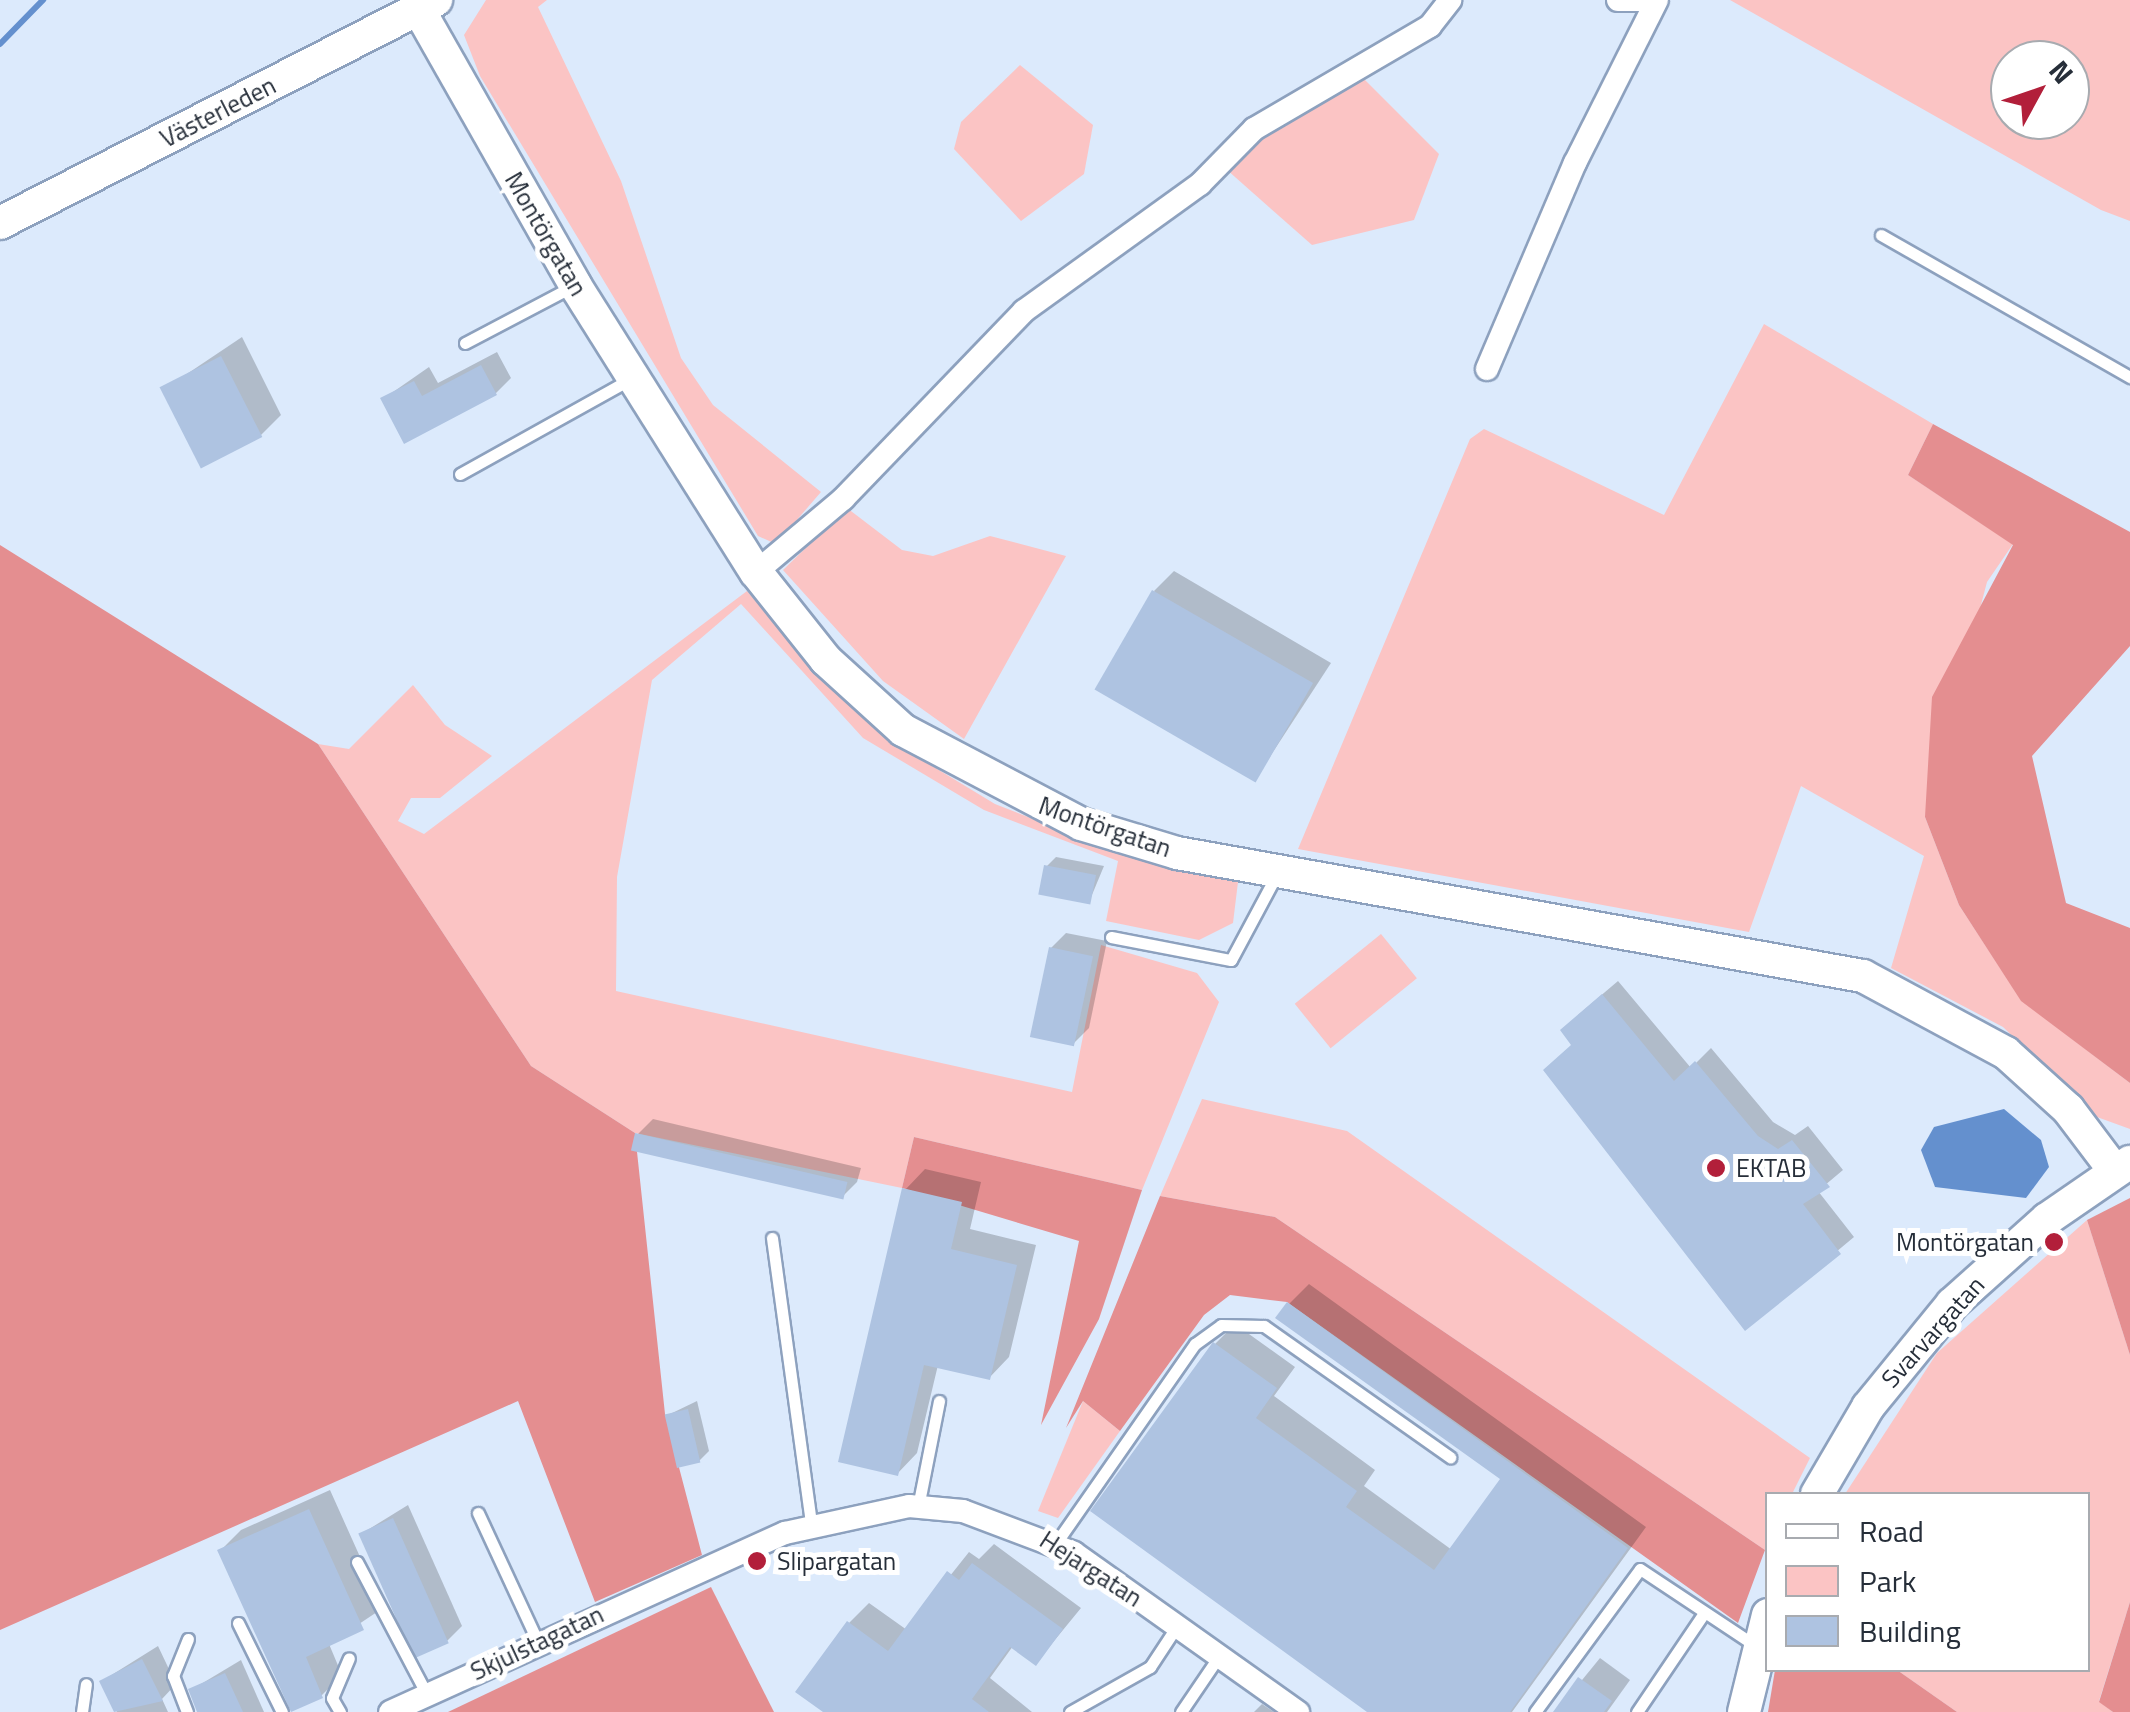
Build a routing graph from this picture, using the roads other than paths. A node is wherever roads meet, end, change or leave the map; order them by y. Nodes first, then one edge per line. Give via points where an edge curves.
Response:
1 (1450, 0) edge
2 (1618, 0) edge
3 (1648, 0) edge
4 (1657, 0) edge
5 (427, 5) edge
6 (0, 224) edge
7 (1881, 235) dead end
8 (575, 285) junction
9 (465, 343) dead end
10 (1487, 369) dead end
11 (2130, 377) edge
12 (632, 379) junction
13 (460, 474) dead end
14 (756, 572) junction
15 (1281, 866) junction
16 (1111, 937) dead end
17 (2122, 1166) edge
18 (772, 1238) dead end
19 (939, 1401) dead end
20 (1450, 1457) dead end
21 (1818, 1492) edge
22 (918, 1507) junction
23 (478, 1513) dead end
24 (812, 1524) junction
25 (1056, 1544) junction
26 (356, 1562) dead end
27 (684, 1575) joint
28 (1704, 1613) junction
29 (238, 1622) dead end
30 (1765, 1625) edge
31 (1178, 1626) junction
32 (188, 1639) dead end
33 (538, 1642) junction
34 (1758, 1648) junction
35 (1219, 1656) junction
36 (350, 1658) dead end
37 (86, 1684) dead end
38 (427, 1694) junction
39 (82, 1712) edge
40 (187, 1712) edge
41 (282, 1712) edge
42 (340, 1712) edge
43 (390, 1712) edge
44 (1070, 1712) edge
45 (1181, 1712) edge
46 (1298, 1712) edge
47 (1535, 1712) edge
48 (1637, 1712) edge
49 (1744, 1712) edge

1 - 14 street via 1430,26 1254,129 1200,184 1046,292 843,499
2 - 3 street
4 - 10 street via 1574,162
5 - 6 street, Västerleden
5 - 8 street, Montörgatan
7 - 11 lane
8 - 9 lane
8 - 12 street, Montörgatan
12 - 13 lane
12 - 14 street, Montörgatan
14 - 15 street, Montörgatan via 849,684 955,763 1129,840
15 - 16 lane via 1231,960
15 - 17 street, Montörgatan via 1863,976 2006,1053
17 - 21 street, Svarvargatan via 1922,1337
18 - 24 lane
19 - 22 lane
20 - 25 lane via 1264,1326 1221,1325 1196,1344
22 - 24 street, Hejargatan
22 - 25 street, Hejargatan via 963,1511
23 - 33 lane
24 - 27 street, Hejargatan
25 - 31 street, Hejargatan
26 - 38 lane
27 - 33 street, Skjulstagatan
28 - 34 lane
28 - 47 lane via 1640,1570
28 - 48 lane
29 - 41 lane
30 - 34 street
31 - 35 street, Hejargatan
31 - 44 lane via 1150,1667
32 - 40 lane via 173,1676
33 - 38 street, Skjulstagatan
34 - 49 street
35 - 45 lane
35 - 46 street, Hejargatan
36 - 42 lane via 332,1698
37 - 39 lane
38 - 43 street, Skjulstagatan

